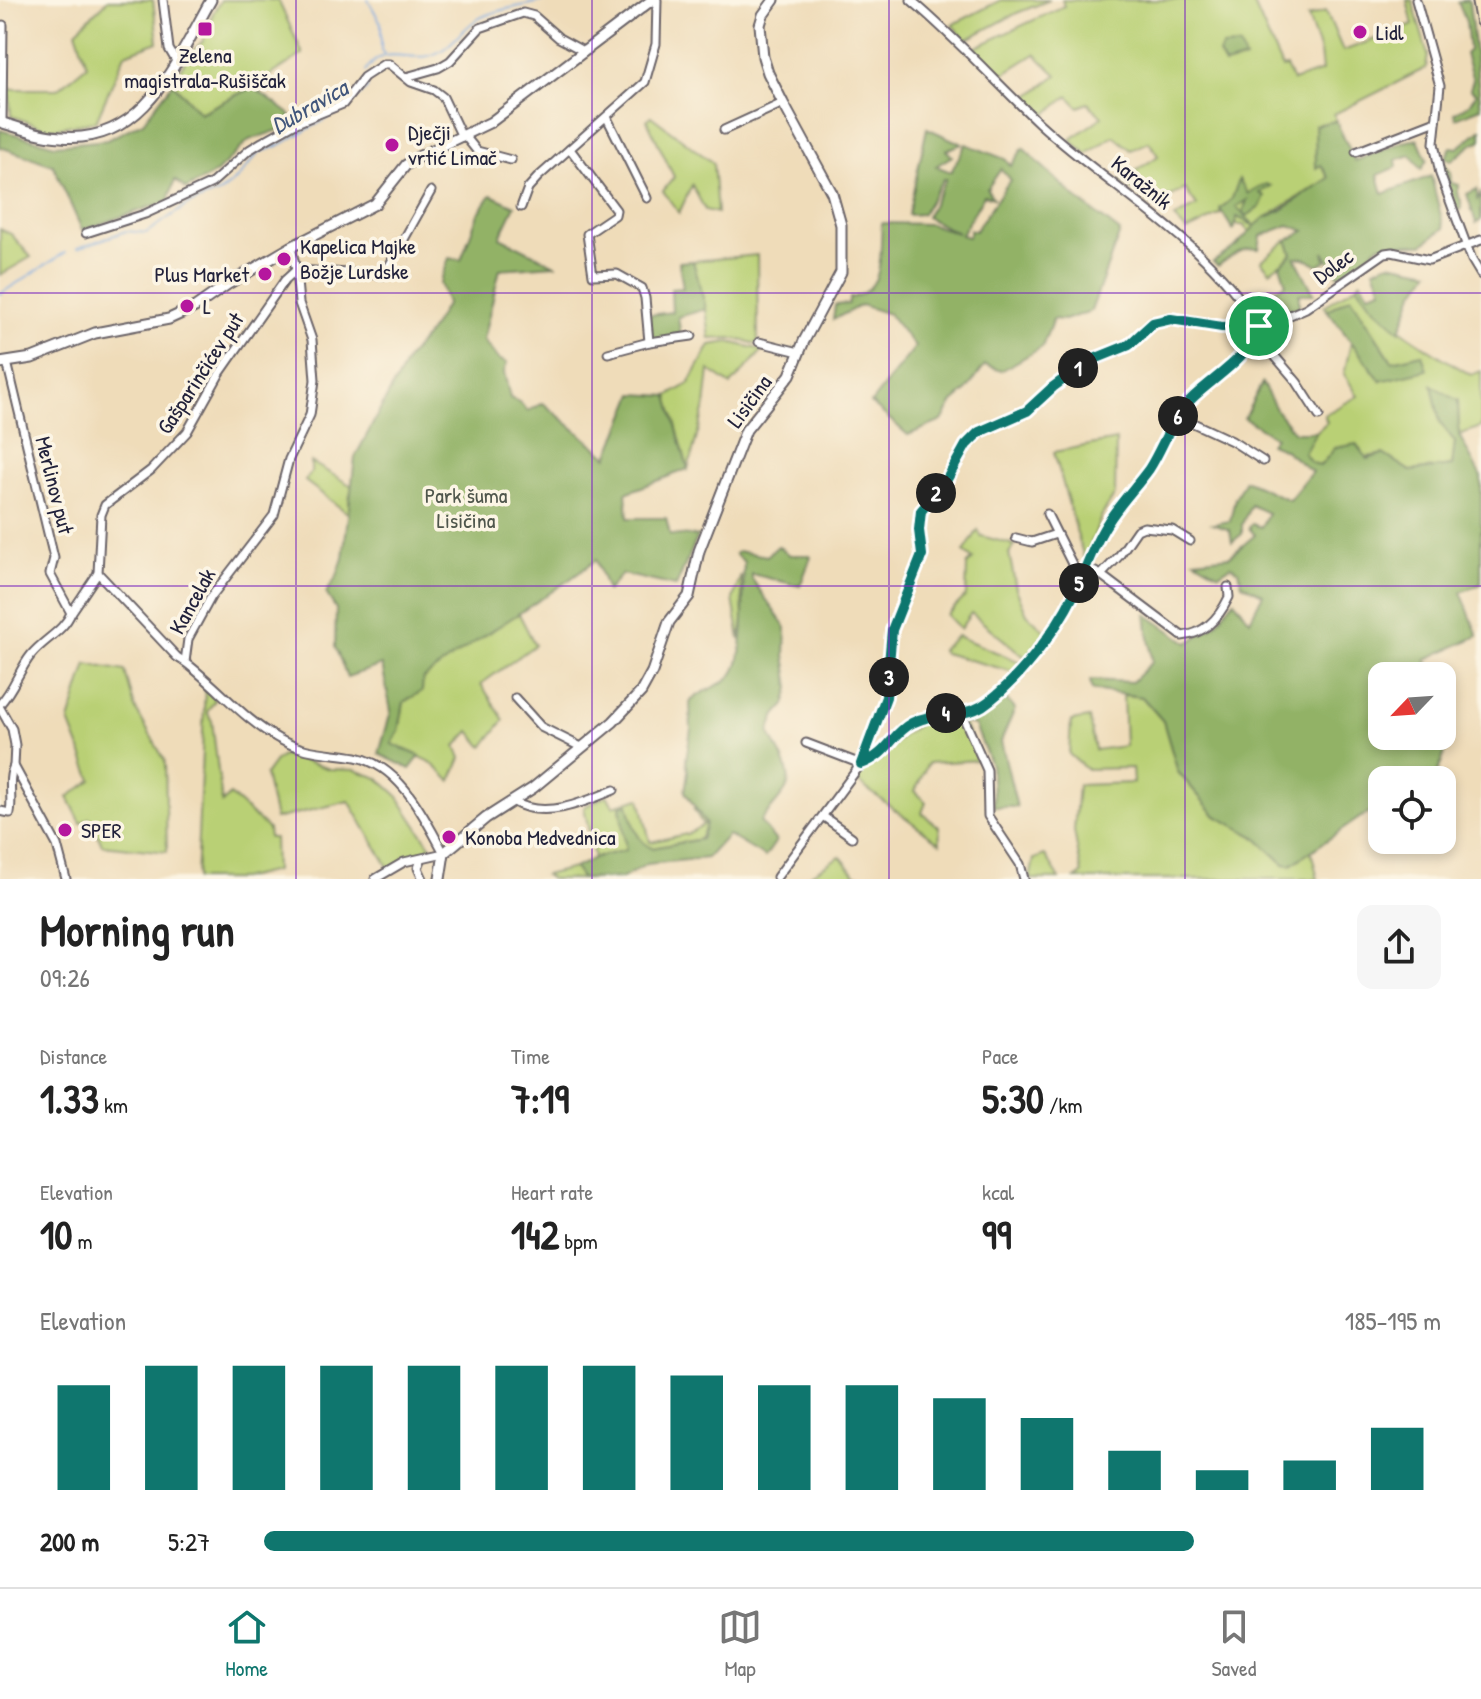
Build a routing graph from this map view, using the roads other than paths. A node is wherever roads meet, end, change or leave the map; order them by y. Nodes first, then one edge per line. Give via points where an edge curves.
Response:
1 (163, 0) edge
2 (211, 0) edge
3 (655, 0) edge
4 (774, 0) edge
5 (911, 0) edge
6 (1416, 0) edge
7 (1477, 0) edge
8 (1481, 9) edge
9 (1481, 21) edge
10 (3, 25) dead end
11 (583, 51) junction
12 (176, 61) junction
13 (406, 77) junction
14 (783, 103) junction
15 (607, 118) junction
16 (1436, 121) junction
17 (1, 123) edge
18 (724, 130) dead end
19 (464, 137) junction
20 (570, 149) junction
21 (1356, 152) dead end
22 (511, 160) dead end
23 (431, 191) dead end
24 (647, 198) dead end
25 (521, 207) dead end
26 (86, 233) dead end
27 (1481, 240) edge
28 (1467, 246) junction
29 (291, 247) junction
30 (296, 270) junction
31 (1481, 275) edge
32 (1258, 330) junction
33 (692, 336) dead end
34 (649, 342) junction
35 (759, 342) dead end
36 (799, 352) junction
37 (608, 353) dead end
38 (4, 363) edge
39 (1178, 416) junction
40 (1319, 416) dead end
41 (1263, 461) dead end
42 (1047, 514) dead end
43 (1056, 534) junction
44 (1016, 538) dead end
45 (1190, 541) dead end
46 (1085, 567) junction
47 (98, 573) junction
48 (1101, 575) junction
49 (1082, 576) junction
50 (1228, 587) dead end
51 (71, 613) junction
52 (185, 662) junction
53 (515, 698) dead end
54 (0, 706) edge
55 (961, 712) junction
56 (806, 743) dead end
57 (581, 747) junction
58 (861, 764) junction
59 (14, 766) junction
60 (614, 790) dead end
61 (512, 801) junction
62 (0, 811) edge
63 (824, 817) junction
64 (852, 837) dead end
65 (444, 853) junction
66 (421, 860) junction
67 (777, 877) edge
68 (66, 879) edge
69 (375, 879) edge
70 (423, 879) edge
71 (440, 879) edge
72 (1024, 879) edge

1 - 12 street via 169,49
2 - 12 street
3 - 11 street
3 - 15 street via 656,44 645,82
4 - 14 street, Lisičina via 763,15 760,35 768,73
5 - 32 street, Karažnik via 1039,123 1190,244 1230,285
6 - 16 street via 1440,86
7 - 8 main road
7 - 9 main road
10 - 17 street
11 - 13 street via 523,13 480,28 450,61
11 - 19 street
12 - 17 street via 141,112 112,131 56,137
13 - 19 street via 443,97
13 - 26 street via 389,64 381,65 343,104 262,142 212,183 145,214
14 - 18 street
14 - 36 street, Lisičina via 832,193 842,243 841,272
15 - 20 street
15 - 24 street
16 - 21 street
16 - 28 street via 1440,174
19 - 22 street via 477,151
19 - 29 street via 406,165 375,204
20 - 25 street via 528,188
20 - 34 street via 616,210 587,234 593,275 617,274 642,288
23 - 30 street via 384,275
27 - 28 street, Dolec
28 - 31 street
28 - 32 street, Dolec via 1429,260 1385,253 1306,308
29 - 30 street, Kancelak
29 - 38 street via 182,314 84,336 32,358
30 - 47 street, Gašparinčićev put via 242,339 187,432 151,470 105,505
30 - 52 street, Kancelak via 299,303 312,340 315,380 310,415 289,459 274,515 211,597 188,639
32 - 39 street via 1243,354
32 - 40 street, Karažnik
32 - 58 street, Dolec via 1171,319 1153,323 1129,345 1075,370 1027,411 972,438 921,511 922,555 892,630 886,697
33 - 34 street
34 - 37 street
35 - 36 street
36 - 57 street, Lisičina via 790,375 746,430 699,551 689,596 669,622 650,678 628,707
38 - 51 street, Merlinov put via 54,558 50,574
39 - 41 street
39 - 46 street via 1150,467 1108,522
42 - 43 street
43 - 44 street via 1032,542
43 - 49 street
45 - 48 street via 1172,530 1144,527
46 - 48 street
46 - 49 street
47 - 51 street
47 - 52 street
48 - 50 street via 1182,636 1211,622 1229,597
49 - 55 street via 1031,658 994,697 972,712
51 - 54 street via 31,655
52 - 65 street, Kancelak via 282,741 366,760 386,771 422,814
53 - 57 street via 541,727
54 - 59 street via 12,729
55 - 58 street via 910,723 879,756
55 - 72 street via 987,770 988,816
56 - 58 street
57 - 61 street, Lisičina
58 - 63 street, Dolec
59 - 62 street via 10,813
59 - 68 street via 57,845
60 - 61 street via 581,804 533,810
61 - 65 street, Lisičina
63 - 64 street
63 - 67 street, Dolec
65 - 66 street, Lisičina
65 - 71 street
66 - 69 street, Lisičina via 396,865
66 - 70 street

